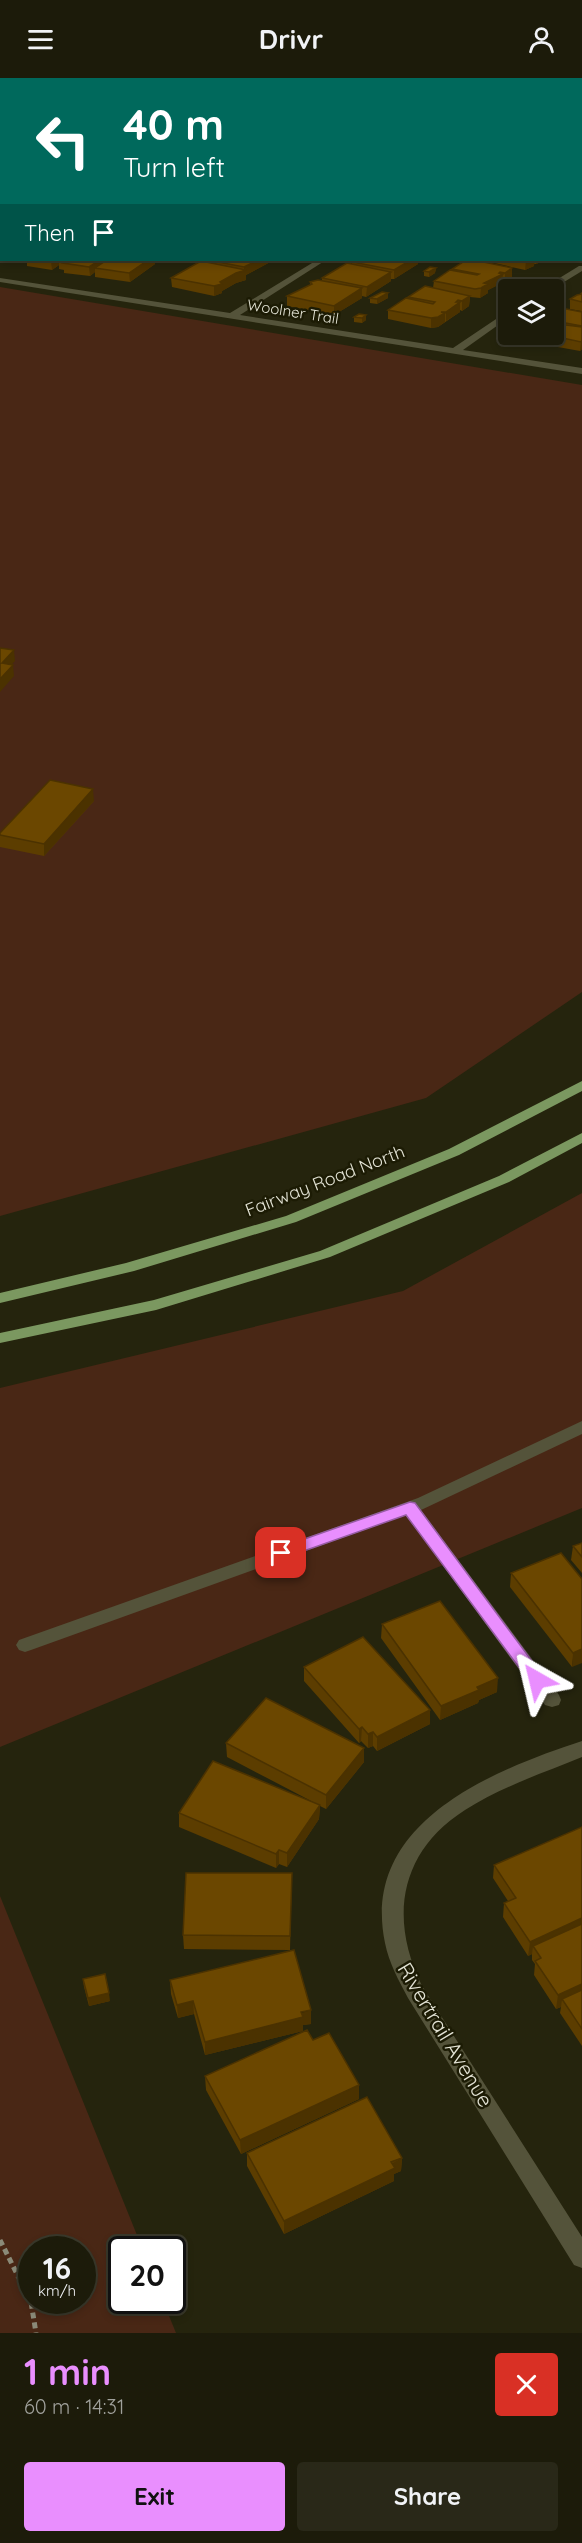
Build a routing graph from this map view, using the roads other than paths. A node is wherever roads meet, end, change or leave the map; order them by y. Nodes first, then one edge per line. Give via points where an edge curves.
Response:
1 (320, 261) edge
2 (582, 268) edge
3 (563, 279) edge
4 (0, 280) edge
5 (232, 316) junction
6 (498, 321) edge
7 (455, 351) junction
8 (582, 371) edge
9 (582, 1085) edge
10 (582, 1137) edge
11 (0, 1298) edge
12 (0, 1338) edge
13 (582, 1427) edge
14 (410, 1507) junction
15 (25, 1645) dead end
16 (552, 1700) dead end
17 (582, 1749) edge
18 (582, 2257) edge

1 - 5 street
2 - 3 street
4 - 5 street, Woolner Trail
5 - 7 street, Woolner Trail
6 - 7 street
7 - 8 street, Woolner Trail
9 - 11 main road, Fairway Road North via 454,1152 291,1219 129,1267
10 - 12 main road via 504,1179 325,1254 156,1305
13 - 14 street
14 - 15 street
14 - 16 street
17 - 18 street, Rivertrail Avenue via 481,1792 435,1821 404,1863 395,1888 392,1914 399,1958 415,1992

